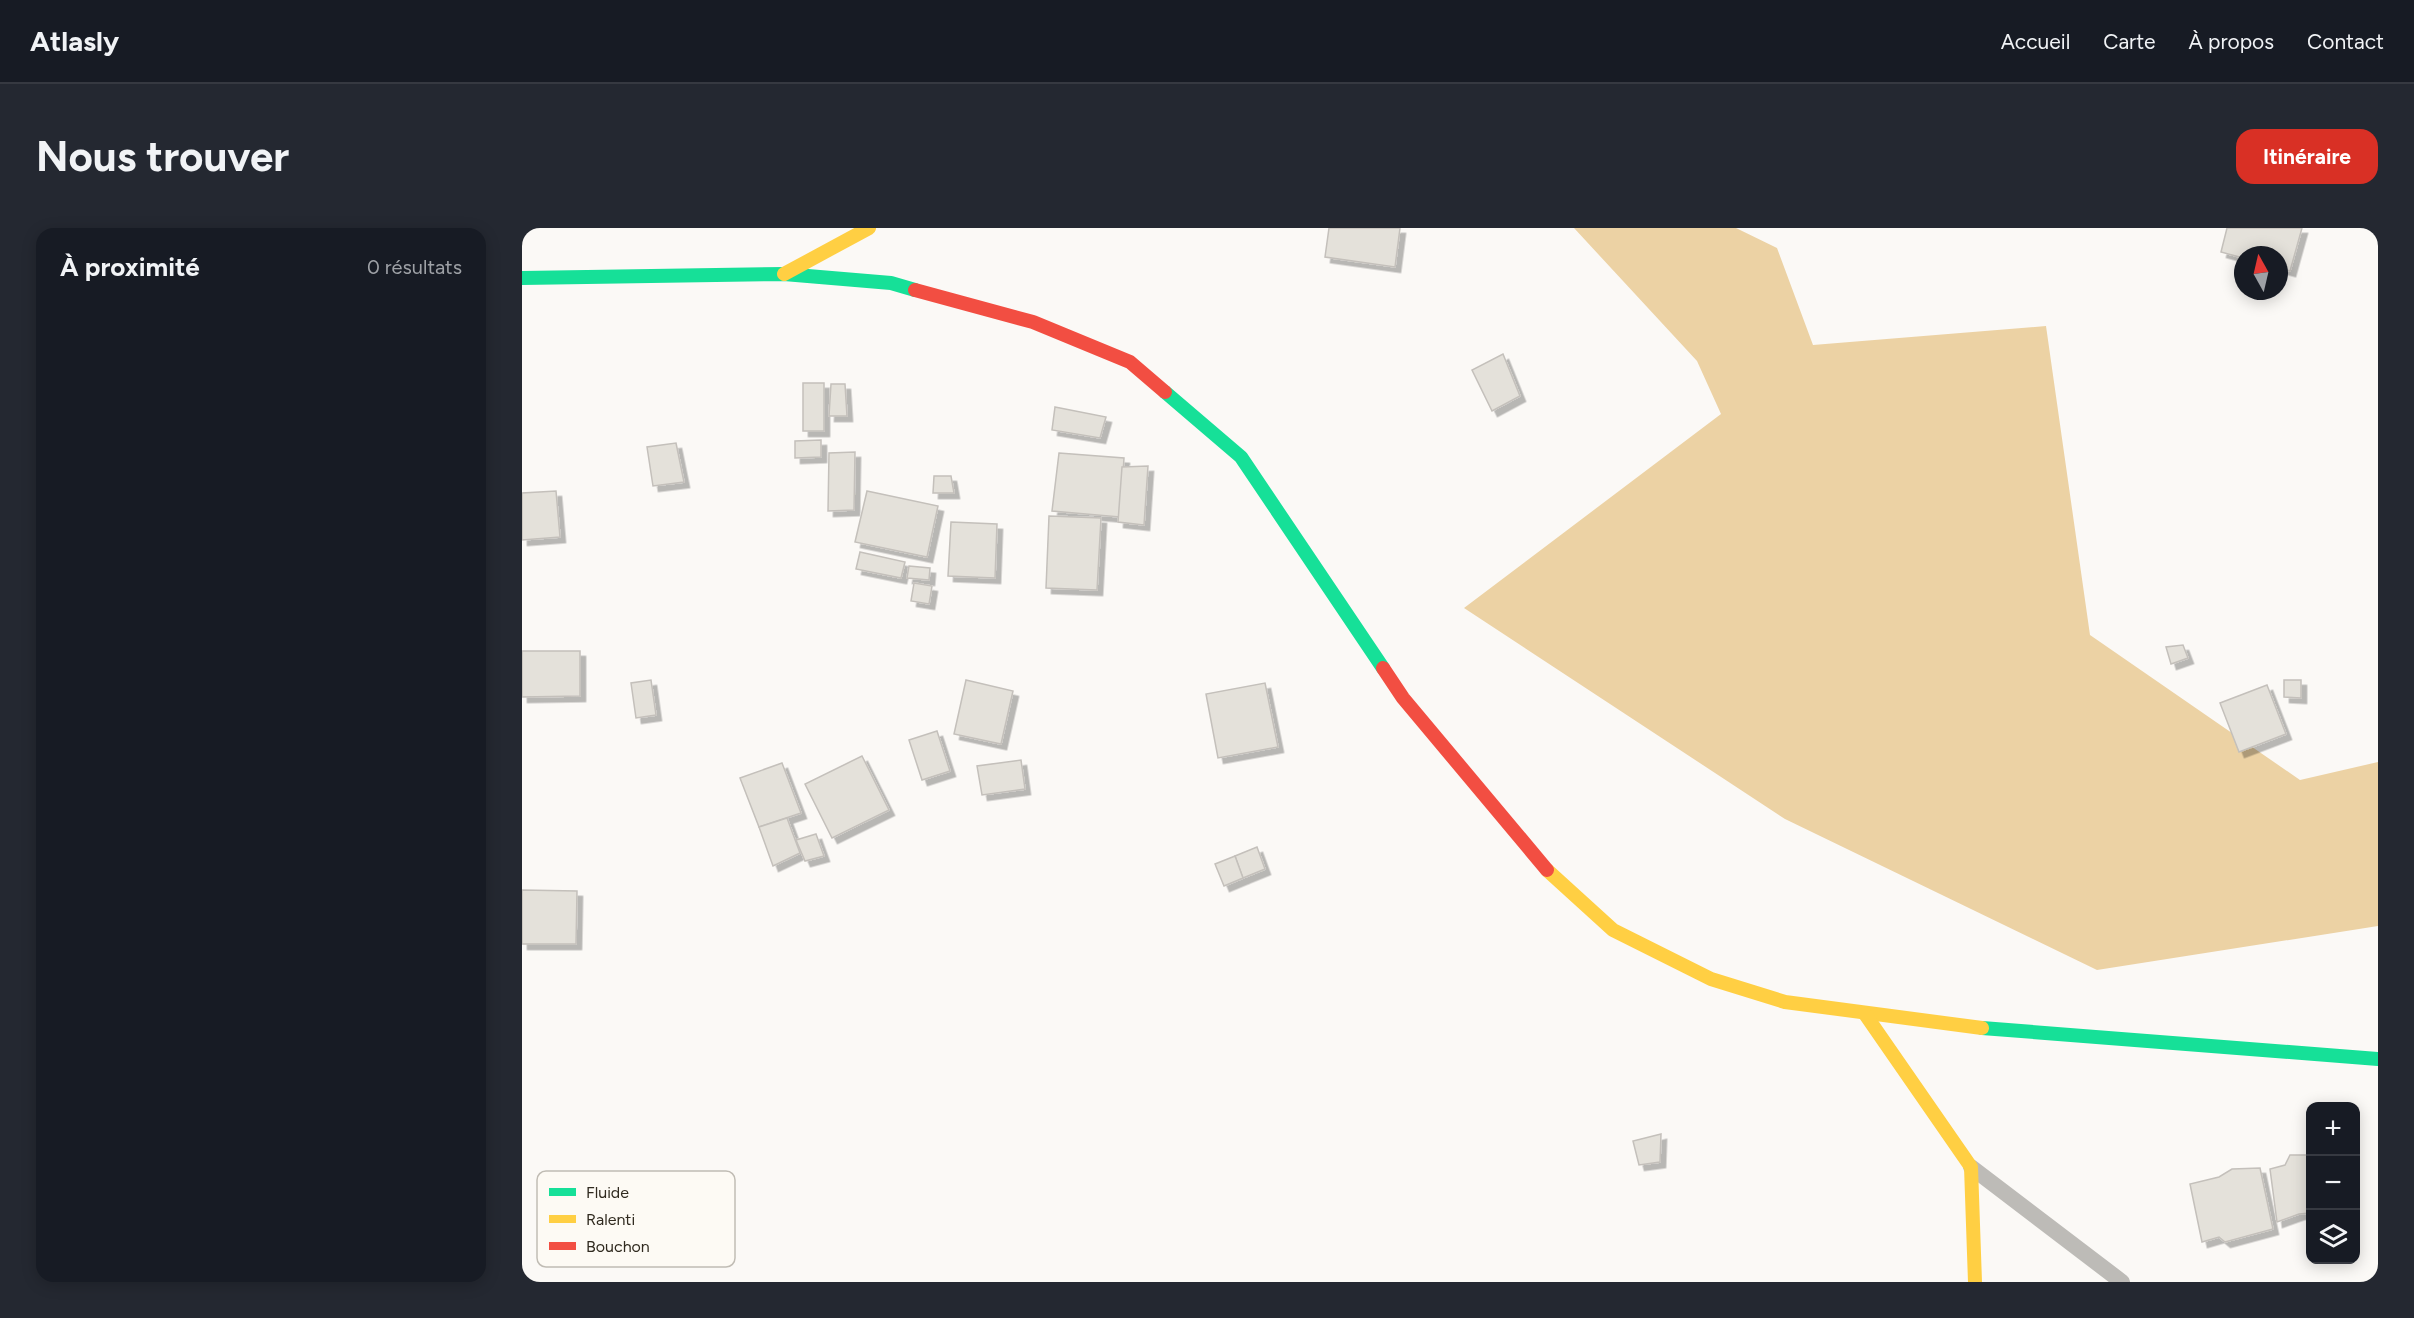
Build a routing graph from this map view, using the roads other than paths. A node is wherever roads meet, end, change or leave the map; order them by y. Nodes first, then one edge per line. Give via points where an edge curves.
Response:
1 (868, 228) edge
2 (784, 274) junction
3 (522, 278) edge
4 (1865, 1014) junction
5 (2378, 1059) edge
6 (1971, 1167) junction
7 (1975, 1282) edge
8 (2122, 1282) edge

1 - 2 main road
2 - 3 main road
2 - 4 main road via 891,283 1033,322 1130,362 1241,457 1403,698 1561,884 1613,930 1711,979 1785,1002
4 - 5 main road
4 - 6 main road
6 - 7 main road
6 - 8 lane

